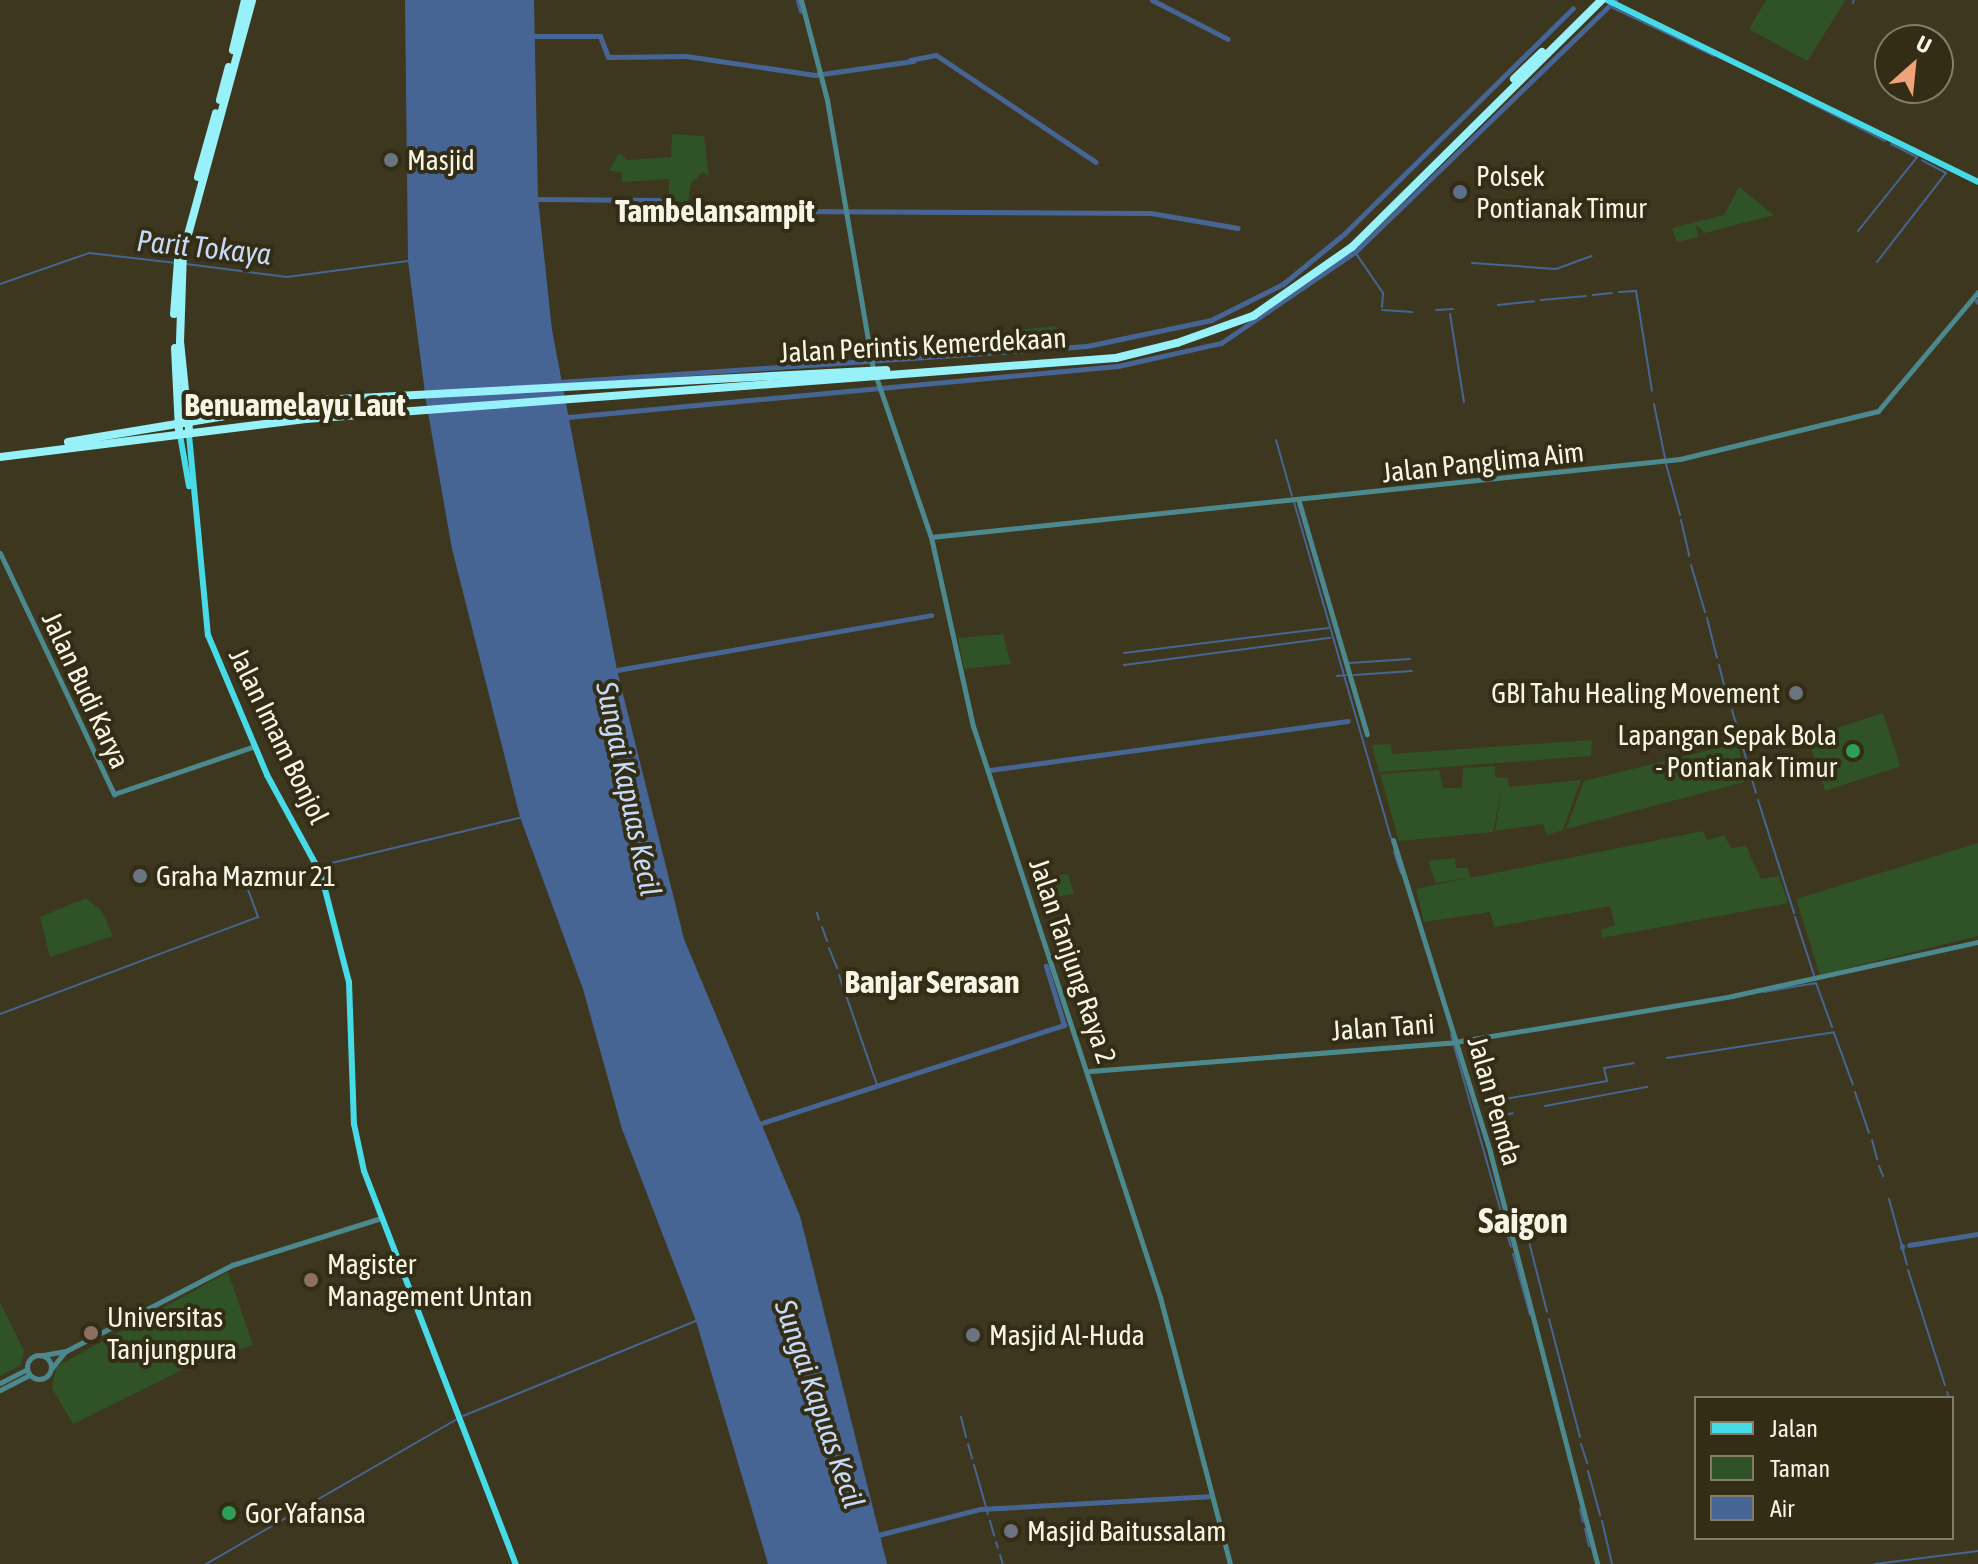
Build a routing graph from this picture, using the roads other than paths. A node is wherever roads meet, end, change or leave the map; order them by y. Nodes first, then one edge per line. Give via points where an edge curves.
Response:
1 (245, 0) edge
2 (252, 0) edge
3 (801, 0) edge
4 (1594, 0) edge
5 (1611, 1) edge
6 (1553, 45) junction
7 (1978, 182) edge
8 (180, 252) junction
9 (1978, 292) edge
10 (876, 377) junction
11 (184, 430) junction
12 (0, 454) edge
13 (1298, 502) junction
14 (931, 537) junction
15 (0, 553) edge
16 (1367, 734) dead end
17 (255, 746) junction
18 (1393, 840) dead end
19 (1978, 942) edge
20 (1453, 1042) junction
21 (1090, 1071) junction
22 (378, 1219) junction
23 (66, 1351) junction
24 (43, 1355) junction
25 (51, 1369) junction
26 (28, 1372) junction
27 (0, 1383) edge
28 (0, 1390) edge
29 (516, 1564) edge
30 (1230, 1564) edge
31 (1597, 1564) edge

1 - 8 highway
2 - 8 highway
3 - 10 street, Jalan Tanjung Raya 2 via 821,73
4 - 6 highway
5 - 6 highway
5 - 7 main road
6 - 10 highway, Jalan Perintis Kemerdekaan via 1357,237 1232,322 1095,357
8 - 11 highway
9 - 13 street, Jalan Panglima Aim via 1872,414 1669,461
10 - 11 highway, Jalan Perintis Kemerdekaan
10 - 11 highway, Jalan Perintis Kemerdekaan via 714,375 321,400
10 - 14 street, Jalan Tanjung Raya 2
11 - 12 highway
11 - 17 main road, Jalan Imam Bonjol via 204,623
13 - 14 street, Jalan Panglima Aim
13 - 16 street
14 - 21 street, Jalan Tanjung Raya 2 via 973,726
15 - 17 street, Jalan Budi Karya via 114,794
17 - 22 main road, Jalan Imam Bonjol via 320,872 348,975 355,1138
18 - 20 street, Jalan Pemda
19 - 20 street, Jalan Tani via 1819,978
20 - 21 street, Jalan Tani
20 - 31 street, Jalan Pemda
21 - 30 street, Jalan Tanjung Raya 2 via 1173,1341
22 - 23 street via 232,1265
22 - 29 main road, Jalan Imam Bonjol
23 - 24 street
23 - 25 street
24 - 25 street
24 - 26 street via 30,1359
25 - 26 street via 41,1379
26 - 27 street
26 - 28 street

